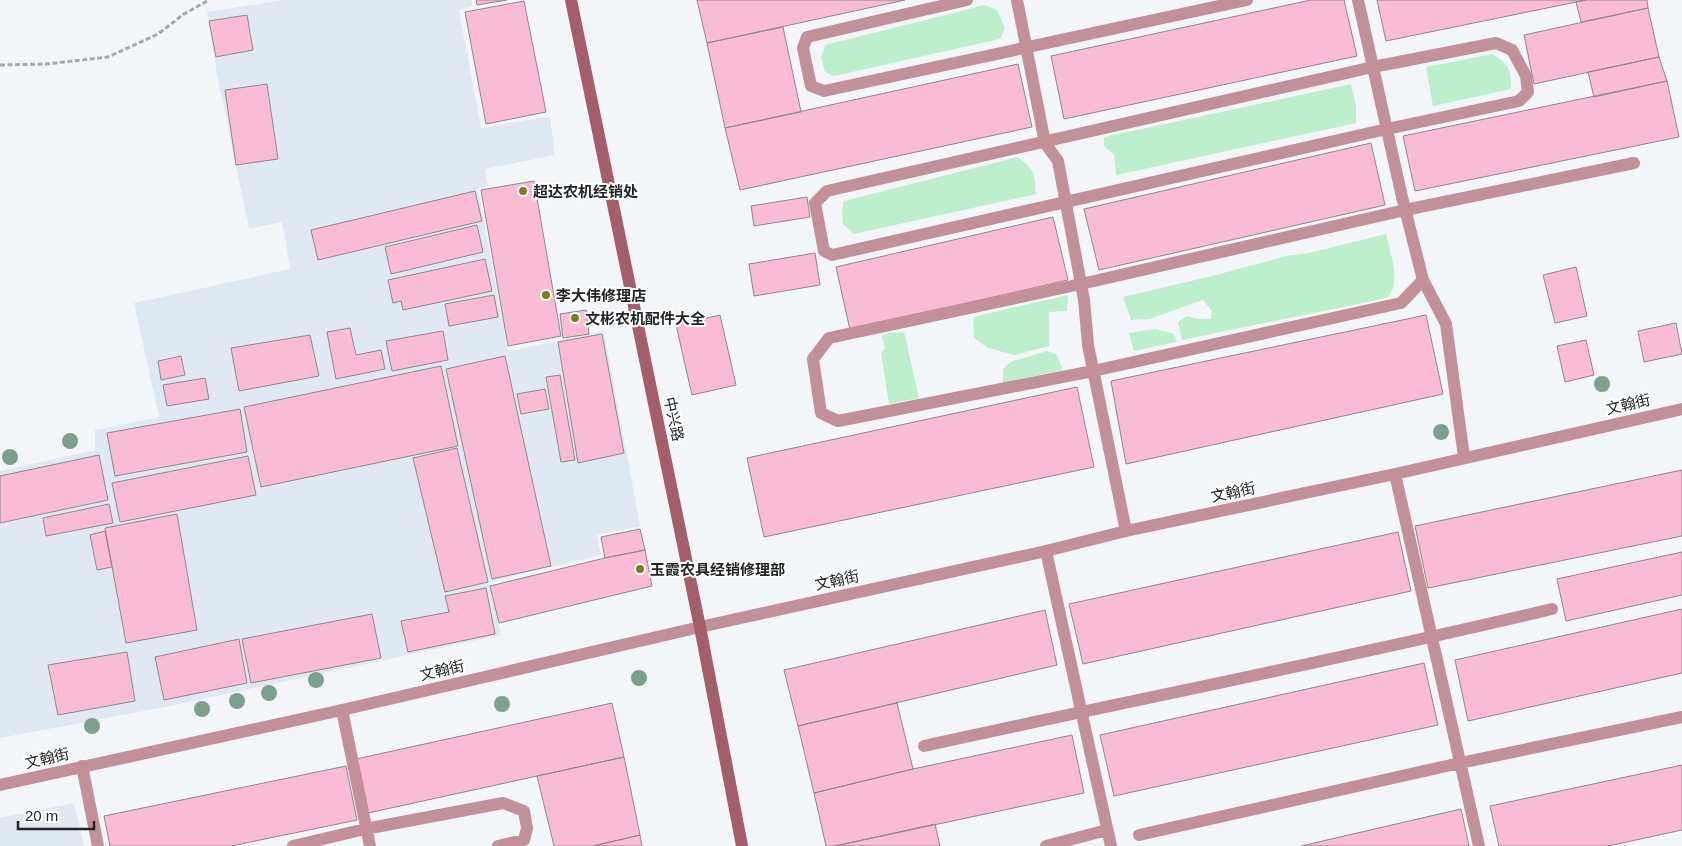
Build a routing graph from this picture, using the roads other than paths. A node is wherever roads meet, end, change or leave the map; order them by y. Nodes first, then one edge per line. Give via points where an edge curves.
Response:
1 (571, 0) edge
2 (967, 0) edge
3 (1017, 0) edge
4 (1247, 0) edge
5 (1358, 0) edge
6 (1027, 47) junction
7 (1373, 67) junction
8 (1387, 129) junction
9 (1045, 143) junction
10 (1634, 163) dead end
11 (1065, 202) junction
12 (1405, 210) junction
13 (1423, 280) junction
14 (1081, 284) junction
15 (1093, 371) junction
16 (1682, 409) edge
17 (1464, 457) junction
18 (1395, 474) junction
19 (1126, 531) junction
20 (1046, 551) junction
21 (1552, 609) dead end
22 (700, 627) junction
23 (1431, 638) junction
24 (342, 710) junction
25 (1082, 711) junction
26 (1682, 717) edge
27 (924, 746) dead end
28 (1460, 762) junction
29 (82, 766) junction
30 (0, 785) edge
31 (365, 829) junction
32 (1107, 830) junction
33 (1139, 835) dead end
34 (98, 846) edge
35 (293, 846) edge
36 (370, 846) edge
37 (498, 846) edge
38 (742, 846) edge
39 (1046, 846) edge
40 (1111, 846) edge
41 (1479, 846) edge

1 - 22 main road, 中兴路
2 - 6 street via 807,37 803,48 811,86 824,90
3 - 6 street
4 - 6 street
5 - 7 street
6 - 9 street
7 - 8 street
7 - 8 street via 1496,43 1512,50 1526,76 1528,92 1519,101
7 - 9 street
8 - 11 street
8 - 12 street
9 - 11 street via 1058,161
9 - 11 street via 827,191 815,203 824,250 832,255
10 - 12 street
11 - 14 street
12 - 13 street
12 - 14 street
13 - 15 street via 1401,303
13 - 17 street via 1446,324
14 - 15 street
14 - 15 street via 829,338 813,359 817,391 821,413 838,421
15 - 19 street
16 - 17 street, 文翰街
17 - 18 street, 文翰街
18 - 19 street, 文翰街
18 - 23 street
19 - 20 street, 文翰街
20 - 22 street, 文翰街
20 - 25 street
21 - 23 street
22 - 24 street, 文翰街
22 - 38 main road, 中兴路
23 - 25 street
23 - 28 street
24 - 29 street, 文翰街
24 - 31 street
25 - 27 street
25 - 32 street
26 - 28 street
28 - 33 street
28 - 41 street
29 - 30 street, 文翰街
29 - 34 street
31 - 35 street
31 - 36 street
31 - 37 street via 503,803 524,811 524,840
32 - 39 street
32 - 40 street

